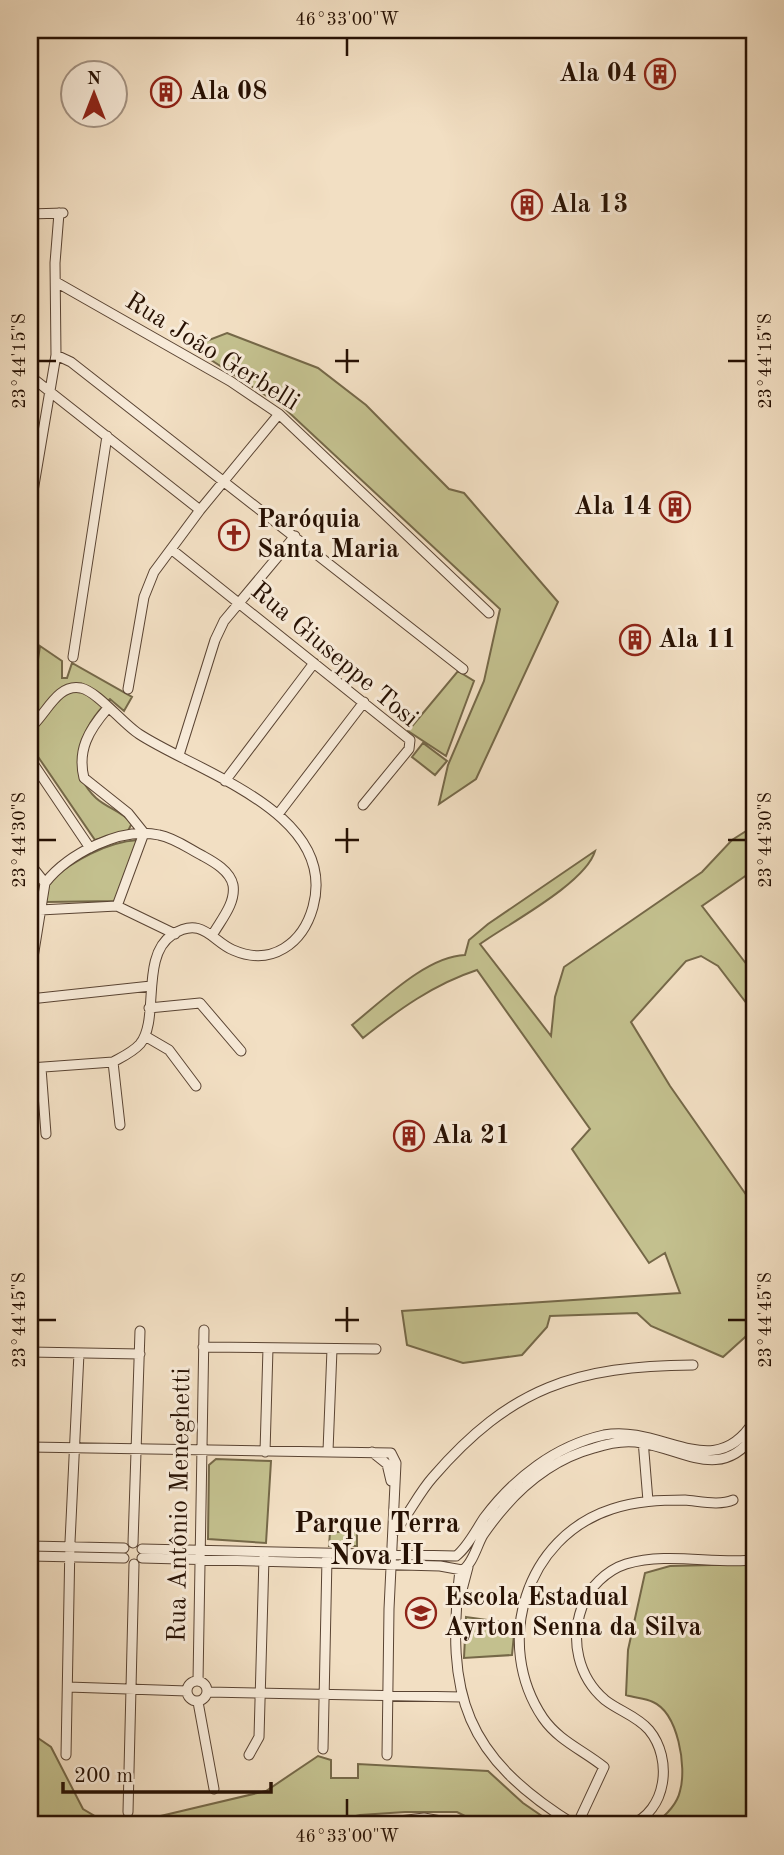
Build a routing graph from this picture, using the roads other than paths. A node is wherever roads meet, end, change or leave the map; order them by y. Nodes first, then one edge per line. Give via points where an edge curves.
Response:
1 (30, 214) edge
2 (56, 282) junction
3 (56, 355) junction
4 (30, 376) edge
5 (49, 391) junction
6 (279, 414) junction
7 (107, 436) junction
8 (223, 481) junction
9 (30, 509) edge
10 (200, 510) junction
11 (295, 536) junction
12 (172, 549) junction
13 (240, 603) junction
14 (489, 613) dead end
15 (73, 657) dead end
16 (314, 663) junction
17 (463, 669) dead end
18 (128, 689) dead end
19 (364, 702) junction
20 (107, 709) junction
21 (30, 727) edge
22 (179, 755) junction
23 (30, 760) edge
24 (225, 781) junction
25 (363, 805) dead end
26 (279, 813) junction
27 (145, 833) junction
28 (90, 848) junction
29 (30, 864) edge
30 (45, 883) junction
31 (117, 906) junction
32 (40, 910) junction
33 (175, 934) junction
34 (213, 934) junction
35 (30, 976) edge
36 (151, 986) junction
37 (30, 999) edge
38 (149, 1008) junction
39 (145, 1036) junction
40 (241, 1051) dead end
41 (113, 1062) junction
42 (30, 1068) edge
43 (41, 1068) junction
44 (196, 1086) dead end
45 (120, 1125) dead end
46 (46, 1135) dead end
47 (204, 1330) dead end
48 (140, 1331) dead end
49 (203, 1347) junction
50 (268, 1348) junction
51 (332, 1349) junction
52 (376, 1349) dead end
53 (30, 1352) edge
54 (79, 1353) junction
55 (140, 1354) junction
56 (693, 1365) dead end
57 (754, 1421) edge
58 (754, 1435) edge
59 (643, 1439) junction
60 (30, 1447) edge
61 (76, 1447) junction
62 (138, 1448) junction
63 (202, 1450) junction
64 (328, 1451) junction
65 (265, 1452) junction
66 (733, 1500) dead end
67 (649, 1501) junction
68 (409, 1507) junction
69 (393, 1518) junction
70 (393, 1533) junction
71 (133, 1543) junction
72 (30, 1546) edge
73 (71, 1552) junction
74 (124, 1553) junction
75 (200, 1555) junction
76 (458, 1555) junction
77 (30, 1556) edge
78 (264, 1556) junction
79 (139, 1557) junction
80 (327, 1558) junction
81 (391, 1560) junction
82 (754, 1560) edge
83 (463, 1566) junction
84 (198, 1681) junction
85 (68, 1687) junction
86 (132, 1689) junction
87 (187, 1691) junction
88 (208, 1692) junction
89 (260, 1693) junction
90 (324, 1694) junction
91 (387, 1695) junction
92 (462, 1697) junction
93 (198, 1702) junction
94 (323, 1749) dead end
95 (66, 1755) dead end
96 (249, 1755) dead end
97 (387, 1755) dead end
98 (214, 1789) dead end
99 (128, 1812) dead end
100 (367, 1825) edge
101 (463, 1825) edge
102 (576, 1825) edge
103 (629, 1825) edge

1 - 2 street via 62,213
2 - 3 street
2 - 6 street, Rua João Gerbelli
3 - 5 street
3 - 8 street
4 - 5 street
5 - 7 street
5 - 9 street
6 - 8 street
6 - 14 street, Rua João Gerbelli
7 - 10 street
7 - 15 street
8 - 10 street
8 - 11 street
10 - 12 street
11 - 13 street
11 - 17 street
12 - 13 street, Rua Giuseppe Tosi
12 - 18 street via 146,590
13 - 16 street, Rua Giuseppe Tosi
13 - 22 street via 215,640
16 - 19 street, Rua Giuseppe Tosi
16 - 24 street
19 - 25 street, Rua Giuseppe Tosi via 411,743
19 - 26 street
20 - 21 street via 80,688 67,690 56,696
20 - 22 street via 139,734
20 - 27 street via 86,740 84,778
22 - 24 street
23 - 28 street
24 - 26 street
26 - 34 street via 303,843 311,862 314,903 306,927 289,947 270,955 231,950
27 - 28 street
27 - 31 street
27 - 34 street via 170,839 227,874 233,895
28 - 30 street
29 - 30 street
30 - 32 street
31 - 32 street
31 - 33 street
32 - 35 street
33 - 34 street via 195,929
33 - 36 street via 162,946
36 - 37 street
36 - 38 street
38 - 39 street
38 - 40 street via 200,1003
39 - 41 street
39 - 44 street via 169,1050
41 - 43 street
41 - 45 street
42 - 43 street
43 - 46 street
47 - 49 street, Rua Antônio Meneghetti
48 - 55 street
49 - 50 street
49 - 63 street, Rua Antônio Meneghetti
50 - 51 street
50 - 65 street
51 - 52 street
51 - 64 street
53 - 54 street
54 - 55 street
54 - 61 street
55 - 62 street
56 - 68 street via 604,1369 527,1397 487,1421
57 - 59 street via 736,1444 720,1451
58 - 59 street via 736,1453 710,1460 684,1456
59 - 67 street
59 - 76 street via 615,1434 594,1438 530,1469 495,1504
59 - 83 street via 594,1448 551,1466 507,1503
60 - 61 street
61 - 62 street
61 - 73 street
62 - 63 street
62 - 71 street
63 - 65 street
63 - 75 street, Rua Antônio Meneghetti
64 - 65 street
64 - 69 street via 372,1452 387,1464
66 - 67 street
67 - 102 street via 610,1509 568,1533 531,1581 518,1627 520,1669 542,1717 569,1746 604,1767
68 - 69 street
68 - 70 street
69 - 70 street
70 - 81 street
71 - 74 street
71 - 79 street
72 - 73 street
73 - 74 street
73 - 77 street
73 - 85 street
74 - 79 street
75 - 78 street
75 - 79 street
75 - 84 street, Rua Antônio Meneghetti
76 - 81 street
76 - 83 street
78 - 80 street
78 - 89 street
79 - 86 street
80 - 81 street
80 - 90 street
81 - 83 street
81 - 91 street
82 - 103 street via 653,1559 625,1565 597,1583 583,1603 576,1640 586,1676 606,1700 650,1731 662,1757 663,1782 657,1800 638,1822
83 - 92 street via 454,1651
84 - 87 street via 190,1683
84 - 88 street
85 - 86 street
85 - 95 street
86 - 87 street
86 - 99 street
87 - 93 street via 190,1699
88 - 89 street
88 - 93 street
89 - 90 street
89 - 96 street via 259,1737
90 - 91 street
90 - 94 street
91 - 92 street
91 - 97 street
92 - 102 street via 478,1735 502,1770 543,1806
93 - 98 street
100 - 101 street via 424,1818

